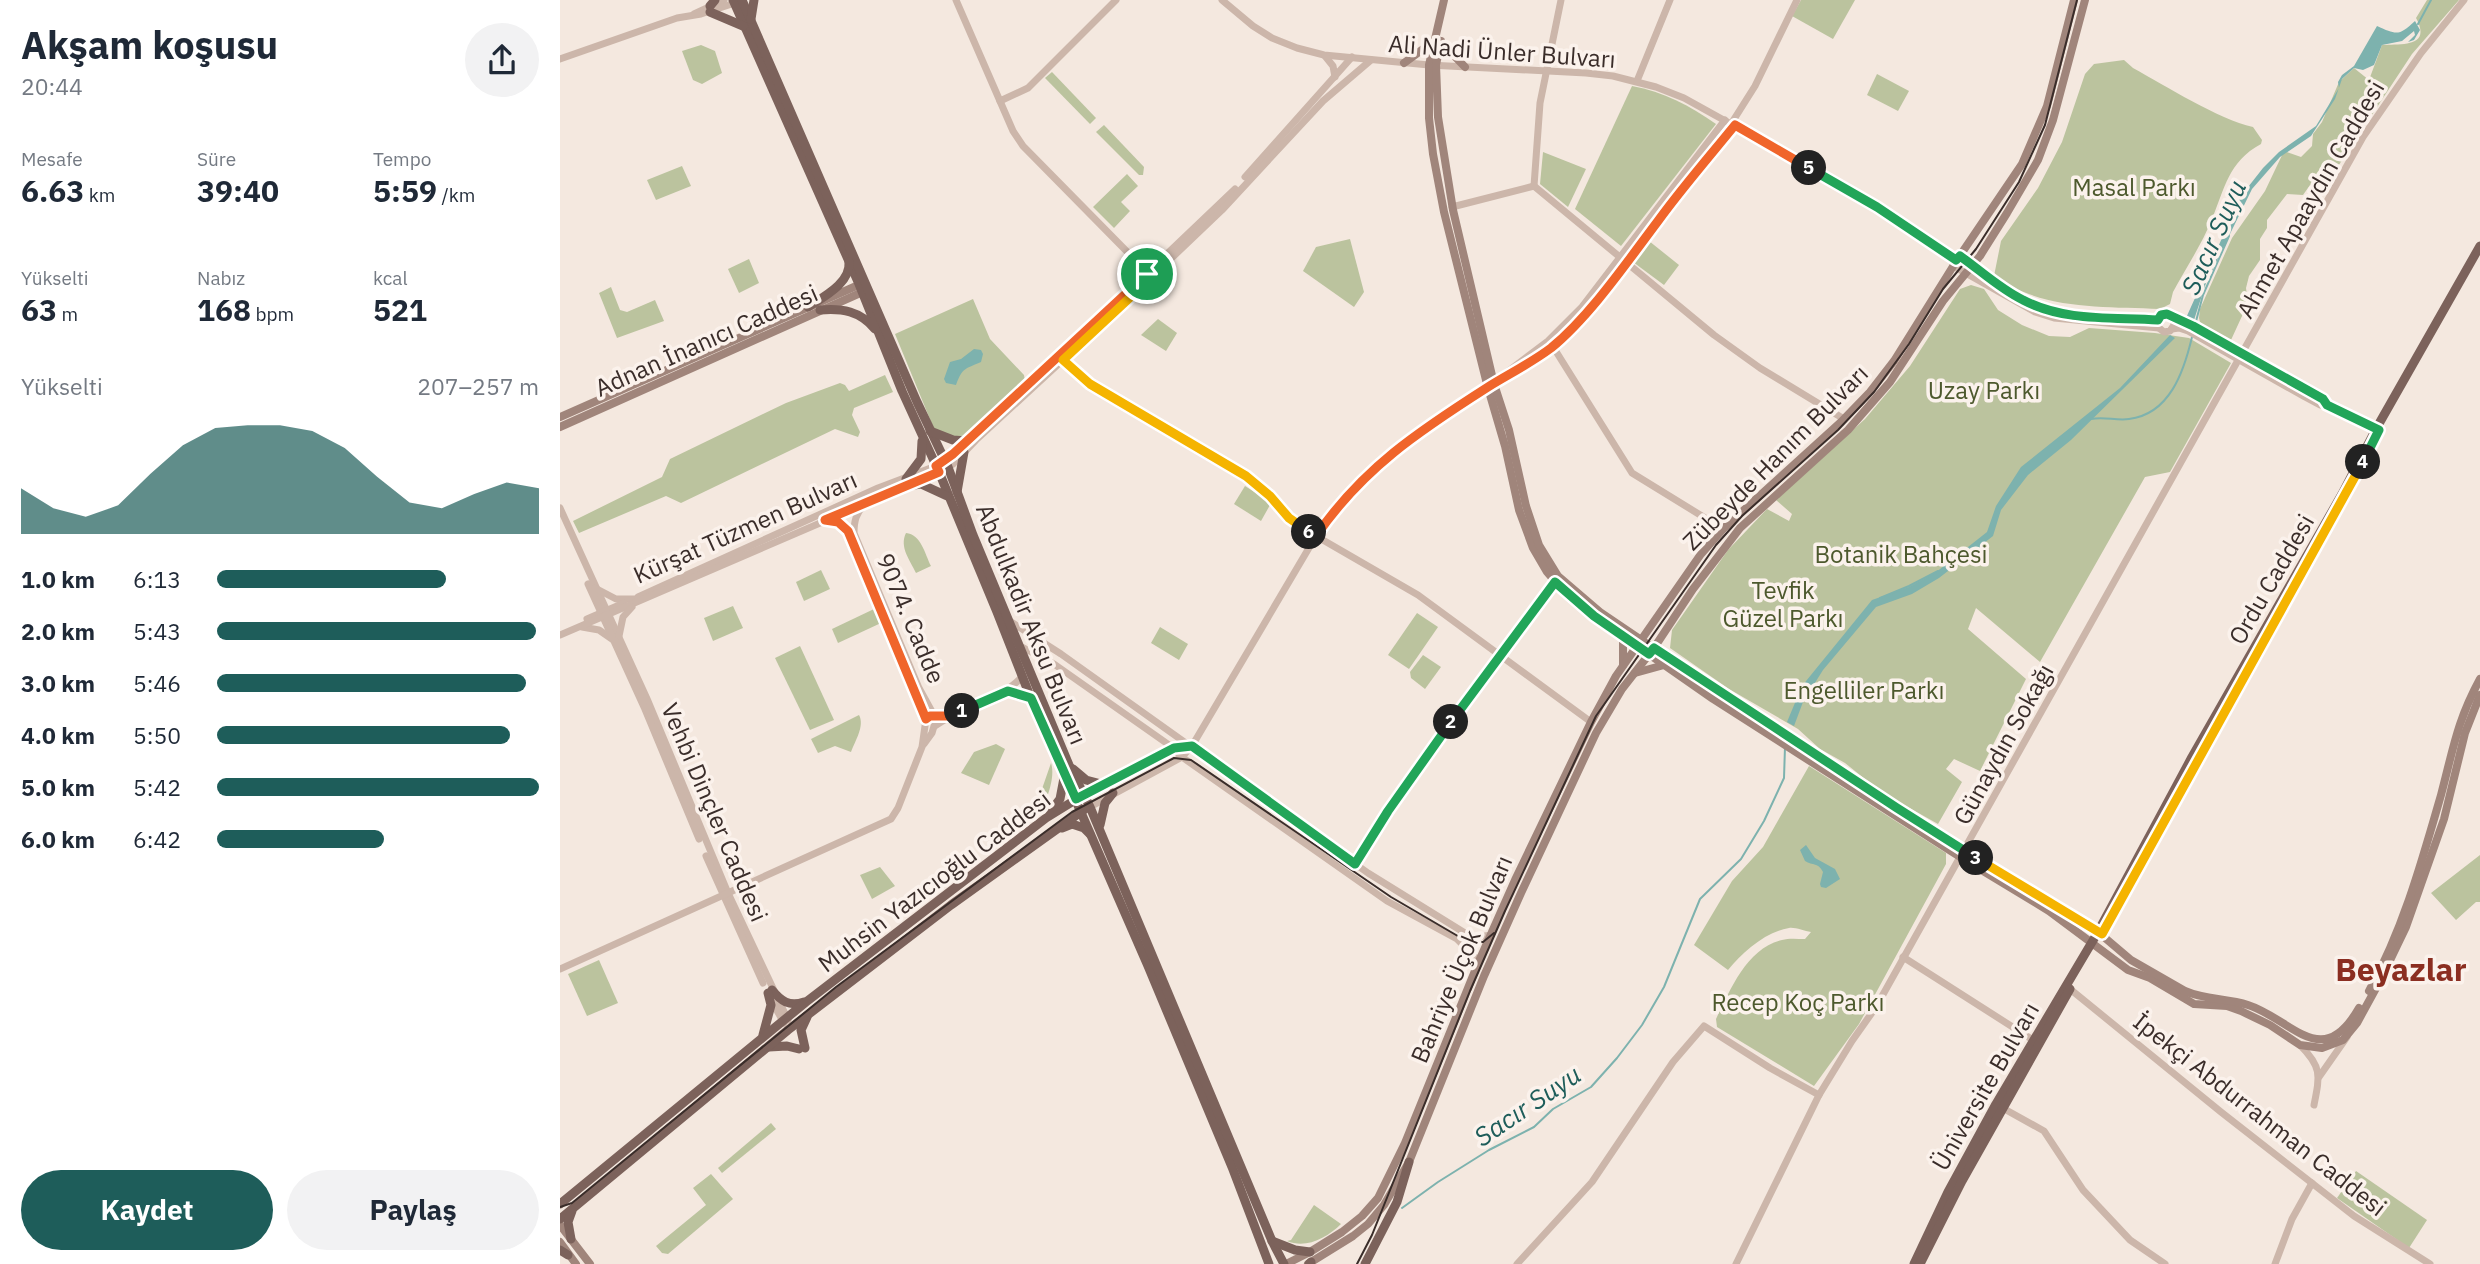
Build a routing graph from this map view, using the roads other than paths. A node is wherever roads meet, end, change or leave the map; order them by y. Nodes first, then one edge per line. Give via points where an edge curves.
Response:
1 (754, 0) edge
2 (956, 0) edge
3 (1116, 0) edge
4 (1222, 0) edge
5 (1447, 0) edge
6 (1561, 0) edge
7 (1670, 0) edge
8 (1797, 0) edge
9 (2074, 0) edge
10 (2085, 0) edge
11 (2464, 0) edge
12 (735, 1) edge
13 (711, 6) edge
14 (747, 23) junction
15 (1438, 40) junction
16 (1324, 55) junction
17 (1352, 57) junction
18 (560, 60) edge
19 (1371, 60) junction
20 (1404, 63) junction
21 (1433, 65) junction
22 (1465, 67) junction
23 (1546, 71) junction
24 (1335, 77) junction
25 (1637, 81) junction
26 (1000, 100) junction
27 (1730, 123) junction
28 (1534, 186) junction
29 (1452, 207) junction
30 (2480, 246) edge
31 (2480, 254) edge
32 (1980, 256) junction
33 (1624, 259) junction
34 (848, 260) junction
35 (1956, 261) junction
36 (1972, 266) junction
37 (1982, 273) junction
38 (1965, 274) junction
39 (1150, 275) junction
40 (1975, 280) junction
41 (864, 287) junction
42 (1953, 287) junction
43 (808, 307) junction
44 (820, 310) junction
45 (2174, 318) junction
46 (2158, 324) junction
47 (2172, 329) junction
48 (879, 333) junction
49 (1550, 344) junction
50 (2241, 356) junction
51 (1063, 360) junction
52 (1491, 386) junction
53 (560, 417) edge
54 (1844, 419) junction
55 (560, 427) edge
56 (2378, 429) junction
57 (925, 433) junction
58 (967, 441) junction
59 (964, 453) junction
60 (942, 466) junction
61 (906, 483) junction
62 (953, 495) junction
63 (867, 502) junction
64 (560, 508) edge
65 (560, 518) edge
66 (825, 520) junction
67 (1723, 529) junction
68 (1316, 536) junction
69 (1555, 582) junction
70 (595, 588) junction
71 (594, 599) junction
72 (635, 601) junction
73 (605, 614) junction
74 (1008, 620) junction
75 (1653, 624) junction
76 (578, 625) junction
77 (560, 632) edge
78 (1625, 633) junction
79 (1659, 639) junction
80 (618, 642) junction
81 (1639, 642) junction
82 (1020, 646) junction
83 (1652, 651) junction
84 (1499, 657) junction
85 (1664, 660) junction
86 (1623, 666) junction
87 (1635, 673) junction
88 (1022, 677) junction
89 (2480, 679) edge
90 (1008, 691) junction
91 (2480, 695) edge
92 (1031, 698) junction
93 (935, 716) junction
94 (949, 716) junction
95 (1591, 722) junction
96 (929, 723) junction
97 (1192, 746) junction
98 (1174, 748) junction
99 (1182, 757) junction
100 (1065, 765) junction
101 (1105, 785) junction
102 (1113, 793) junction
103 (1080, 797) junction
104 (1086, 809) junction
105 (1045, 818) junction
106 (1051, 833) junction
107 (1097, 835) junction
108 (1962, 854) junction
109 (1355, 864) junction
110 (725, 894) junction
111 (2100, 933) junction
112 (1490, 934) junction
113 (2094, 942) junction
114 (1903, 957) junction
115 (1479, 961) junction
116 (560, 969) edge
117 (2070, 989) junction
118 (770, 991) junction
119 (806, 1002) junction
120 (808, 1014) junction
121 (787, 1024) junction
122 (2349, 1034) junction
123 (762, 1038) junction
124 (2033, 1040) junction
125 (2300, 1045) junction
126 (767, 1047) junction
127 (2319, 1077) junction
128 (1819, 1095) junction
129 (2314, 1105) dead end
130 (1999, 1106) junction
131 (1409, 1162) junction
132 (2312, 1183) junction
133 (575, 1191) junction
134 (560, 1195) edge
135 (560, 1204) edge
136 (575, 1205) junction
137 (560, 1219) edge
138 (560, 1225) edge
139 (571, 1239) junction
140 (1272, 1241) junction
141 (560, 1242) edge
142 (564, 1253) edge
143 (1310, 1261) edge
144 (576, 1264) edge
145 (590, 1264) edge
146 (1269, 1264) edge
147 (1285, 1264) edge
148 (1365, 1264) edge
149 (1517, 1264) edge
150 (1736, 1264) edge
151 (1914, 1264) edge
152 (1920, 1264) edge
153 (2165, 1264) edge
154 (2275, 1264) edge
155 (2430, 1264) edge

1 - 14 main road
2 - 26 street
3 - 26 street via 1028,88
4 - 16 street, Ali Nadi Ünler Bulvarı via 1272,38
5 - 15 main road
6 - 23 street
7 - 25 street
8 - 27 street via 1755,86
9 - 35 main road, Zübeyde Hanım Bulvarı via 2047,106 2030,147 2002,197
10 - 32 main road, Zübeyde Hanım Bulvarı via 2038,160
11 - 50 street, Ahmet Apaaydın Caddesi via 2363,138
12 - 13 street
12 - 14 main road, Abdulkadir Aksu Bulvarı
13 - 14 main road
13 - 18 street
14 - 34 main road, Abdulkadir Aksu Bulvarı
14 - 41 main road, Abdulkadir Aksu Bulvarı
15 - 20 main road
15 - 21 main road
15 - 22 main road
16 - 17 street, Ali Nadi Ünler Bulvarı
16 - 24 street
17 - 19 street, Ali Nadi Ünler Bulvarı
17 - 24 street
19 - 20 street, Ali Nadi Ünler Bulvarı
19 - 39 street via 1323,101 1222,210
20 - 21 street, Ali Nadi Ünler Bulvarı
21 - 22 street, Ali Nadi Ünler Bulvarı
21 - 29 main road
21 - 52 main road via 1429,118 1439,191
22 - 23 street, Ali Nadi Ünler Bulvarı
23 - 25 street, Ali Nadi Ünler Bulvarı
23 - 28 street
24 - 39 street
25 - 27 street, Ali Nadi Ünler Bulvarı via 1684,98
26 - 39 street via 1023,146
27 - 33 street
27 - 35 street, Ali Nadi Ünler Bulvarı via 1877,207
28 - 29 street
28 - 33 street
29 - 52 main road
30 - 56 main road, Ordu Caddesi
31 - 56 main road, Ordu Caddesi
32 - 36 main road, Zübeyde Hanım Bulvarı
32 - 37 street
33 - 49 street via 1579,320
33 - 54 street via 1714,335
34 - 41 main road, Abdulkadir Aksu Bulvarı
34 - 43 main road via 849,268 839,285
35 - 36 street
35 - 38 street
35 - 54 main road, Zübeyde Hanım Bulvarı via 1894,361
36 - 37 street
36 - 38 main road, Zübeyde Hanım Bulvarı
37 - 46 street via 2021,299 2056,313
38 - 40 street
38 - 42 main road, Zübeyde Hanım Bulvarı
39 - 51 street
39 - 58 street
40 - 42 street
40 - 46 street via 2054,318
41 - 43 main road, Adnan İnanıcı Caddesi
41 - 44 main road, Adnan İnanıcı Caddesi
41 - 48 main road, Abdulkadir Aksu Bulvarı
41 - 57 main road, Abdulkadir Aksu Bulvarı
42 - 79 main road, Zübeyde Hanım Bulvarı via 1884,390 1740,528
43 - 53 main road, Adnan İnanıcı Caddesi
44 - 48 main road via 846,310 871,323
44 - 55 main road, Adnan İnanıcı Caddesi
45 - 46 street via 2161,315
45 - 47 street
45 - 50 street
46 - 47 street via 2164,332
47 - 50 street via 2188,331
48 - 57 main road, Abdulkadir Aksu Bulvarı
49 - 52 street via 1526,366
49 - 67 street via 1632,473
50 - 56 street
50 - 108 street, Günaydın Sokağı
51 - 59 street
51 - 68 street via 1090,384 1246,476 1289,518
52 - 68 street via 1421,430 1379,464
52 - 69 main road via 1519,510 1540,561
52 - 78 main road via 1509,430 1539,545 1558,576
54 - 67 main road, Zübeyde Hanım Bulvarı
56 - 111 main road, Ordu Caddesi via 2192,757
57 - 58 main road
57 - 60 main road, Abdulkadir Aksu Bulvarı
57 - 61 main road via 921,459
58 - 60 street
59 - 60 street
59 - 62 main road
60 - 61 street, Kürşat Tüzmen Bulvarı
60 - 62 main road, Abdulkadir Aksu Bulvarı
61 - 62 main road
61 - 63 street, Kürşat Tüzmen Bulvarı
61 - 72 street, Kürşat Tüzmen Bulvarı via 878,488
62 - 74 main road, Abdulkadir Aksu Bulvarı
62 - 88 main road, Abdulkadir Aksu Bulvarı
63 - 66 street, Kürşat Tüzmen Bulvarı
63 - 93 street, 9074. Cadde via 853,522 853,533
64 - 70 street
65 - 71 street
66 - 72 street, Kürşat Tüzmen Bulvarı
66 - 96 street, 9074. Cadde via 838,522 848,531
67 - 75 main road, Zübeyde Hanım Bulvarı
68 - 84 street via 1418,595
68 - 97 street
69 - 78 main road via 1594,616
69 - 84 street
70 - 72 street via 616,599
70 - 73 street
71 - 73 street
71 - 76 street via 588,616
72 - 73 street, Kürşat Tüzmen Bulvarı
72 - 80 street via 623,617
73 - 76 street, Kürşat Tüzmen Bulvarı
73 - 80 street, Vehbi Dinçler Caddesi
74 - 82 main road, Abdulkadir Aksu Bulvarı
74 - 97 street
75 - 78 main road
75 - 81 main road, Zübeyde Hanım Bulvarı
76 - 77 street, Kürşat Tüzmen Bulvarı
76 - 80 street
78 - 81 main road
78 - 86 main road
79 - 83 main road, Zübeyde Hanım Bulvarı
79 - 85 main road
80 - 110 street, Vehbi Dinçler Caddesi
81 - 83 main road
81 - 86 main road, Bahriye Üçok Bulvarı
82 - 98 street via 1054,664
82 - 100 main road, Abdulkadir Aksu Bulvarı
83 - 85 main road
83 - 87 main road, Bahriye Üçok Bulvarı
84 - 95 street
84 - 109 street
85 - 87 main road
85 - 108 main road via 1779,729
85 - 108 main road via 1713,699
86 - 95 main road, Bahriye Üçok Bulvarı
87 - 131 main road, Bahriye Üçok Bulvarı via 1596,733 1561,804 1484,976
88 - 90 street
88 - 92 main road, Abdulkadir Aksu Bulvarı
89 - 111 main road via 2456,729 2433,823 2398,926 2372,986 2340,1033 2312,1040 2247,1004 2194,995 2131,960
90 - 92 street
90 - 94 street
91 - 122 main road via 2406,927
92 - 100 main road, Abdulkadir Aksu Bulvarı
93 - 94 street
93 - 96 street, 9074. Cadde
94 - 96 street
95 - 112 main road, Bahriye Üçok Bulvarı
96 - 110 street via 891,819
97 - 98 street, Muhsin Yazıcıoğlu Caddesi
97 - 99 street, Muhsin Yazıcıoğlu Caddesi
97 - 109 street
98 - 99 street
98 - 101 street, Muhsin Yazıcıoğlu Caddesi
99 - 102 street, Muhsin Yazıcıoğlu Caddesi
99 - 115 street via 1387,901 1457,939
100 - 101 main road via 1086,780
100 - 103 main road, Abdulkadir Aksu Bulvarı
100 - 105 main road via 1060,799
101 - 103 street, Muhsin Yazıcıoğlu Caddesi
102 - 104 street, Muhsin Yazıcıoğlu Caddesi
102 - 107 main road via 1102,810
103 - 104 main road, Abdulkadir Aksu Bulvarı
103 - 105 main road, Muhsin Yazıcıoğlu Caddesi
104 - 106 main road, Muhsin Yazıcıoğlu Caddesi
104 - 107 main road, Abdulkadir Aksu Bulvarı
105 - 119 main road, Muhsin Yazıcıoğlu Caddesi
106 - 107 main road via 1072,824
106 - 120 main road, Muhsin Yazıcıoğlu Caddesi
107 - 140 main road, Abdulkadir Aksu Bulvarı
107 - 146 main road, Abdulkadir Aksu Bulvarı
108 - 111 main road
108 - 113 main road
108 - 114 street, Günaydın Sokağı
109 - 112 street via 1473,938
110 - 116 street
110 - 118 street, Vehbi Dinçler Caddesi
111 - 113 main road, Üniversite Bulvarı
112 - 115 main road, Bahriye Üçok Bulvarı
113 - 117 main road, Üniversite Bulvarı
113 - 124 main road, Üniversite Bulvarı
113 - 125 main road via 2119,965 2183,999 2241,1011
114 - 124 street
114 - 128 street, Günaydın Sokağı
115 - 143 main road, Bahriye Üçok Bulvarı via 1385,1187 1362,1216
117 - 130 main road, Üniversite Bulvarı
117 - 132 street, İpekçi Abdurrahman Caddesi
118 - 119 main road via 788,1004
118 - 121 street, Vehbi Dinçler Caddesi
118 - 123 main road via 770,1015
119 - 121 main road, Muhsin Yazıcıoğlu Caddesi
120 - 121 main road, Muhsin Yazıcıoğlu Caddesi
120 - 126 main road via 801,1030 802,1049
121 - 123 main road, Muhsin Yazıcıoğlu Caddesi
121 - 126 main road, Muhsin Yazıcıoğlu Caddesi
122 - 125 main road via 2322,1048
122 - 127 street
123 - 133 main road, Muhsin Yazıcıoğlu Caddesi
124 - 130 main road, Üniversite Bulvarı
125 - 127 street via 2316,1062
126 - 136 main road, Muhsin Yazıcıoğlu Caddesi
127 - 129 street
128 - 149 street via 1703,1026 1673,1062 1592,1182
128 - 150 street, Günaydın Sokağı
130 - 151 main road, Üniversite Bulvarı via 1948,1192
130 - 152 main road, Üniversite Bulvarı
130 - 153 street via 2044,1131 2083,1190 2130,1240
131 - 143 main road, Bahriye Üçok Bulvarı via 1367,1224
131 - 148 main road via 1397,1202
132 - 154 street
132 - 155 street, İpekçi Abdurrahman Caddesi
133 - 134 main road
133 - 135 main road, Muhsin Yazıcıoğlu Caddesi
136 - 137 main road, Muhsin Yazıcıoğlu Caddesi
136 - 139 main road via 568,1222
138 - 139 main road
139 - 145 main road
140 - 143 main road
140 - 147 main road, Abdulkadir Aksu Bulvarı
141 - 142 main road
142 - 144 main road
143 - 147 main road, Bahriye Üçok Bulvarı

